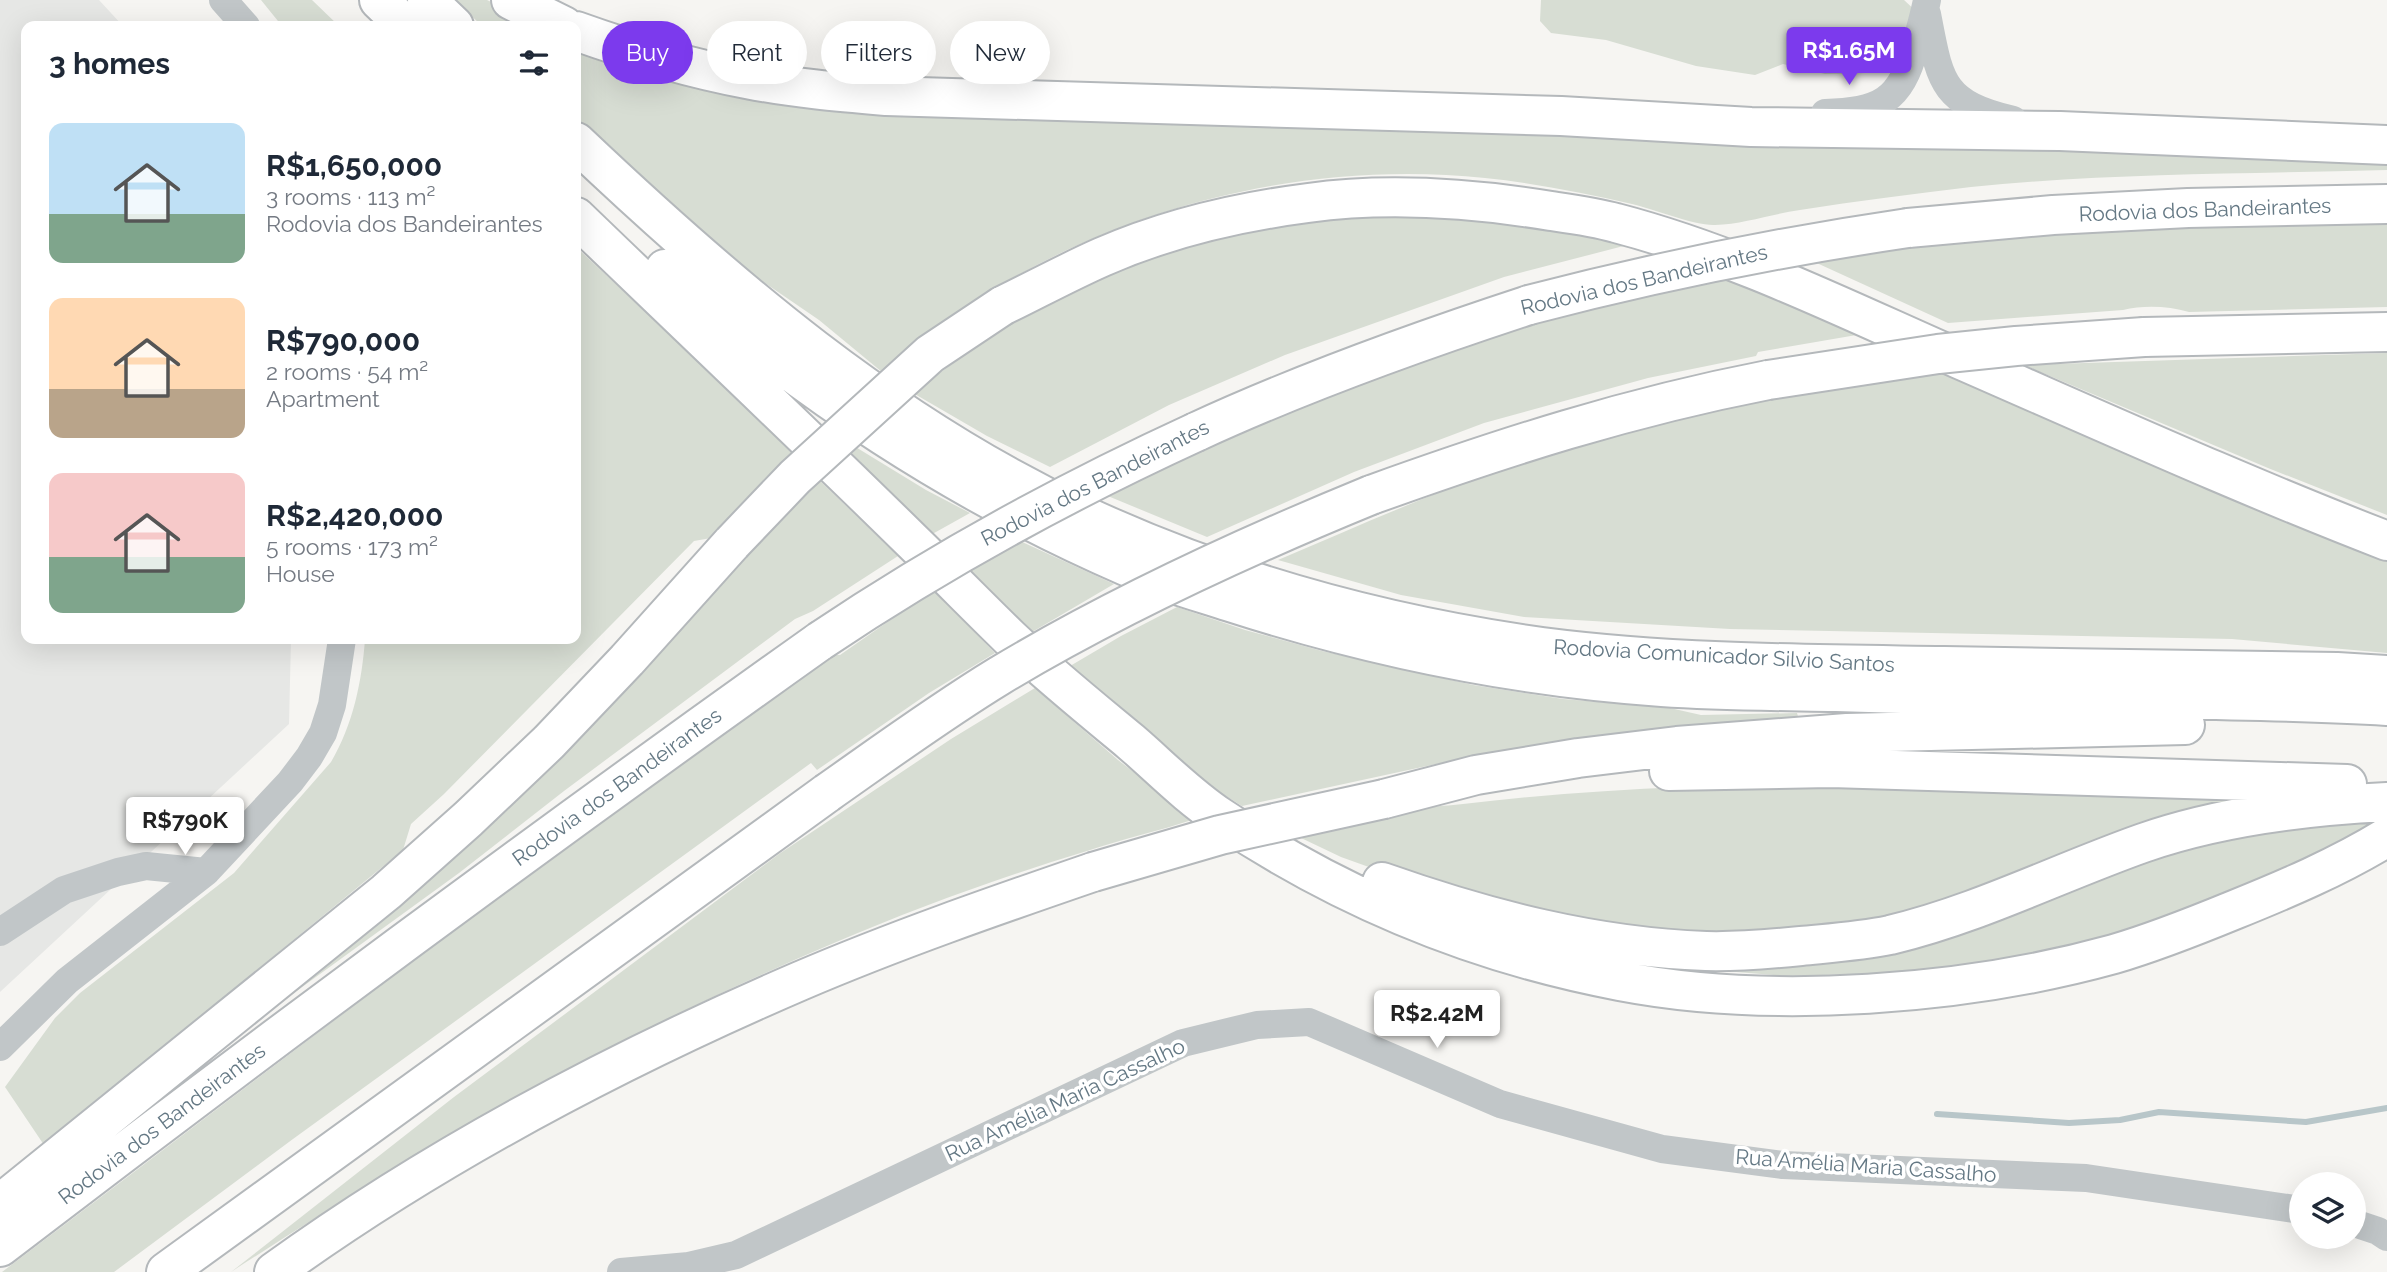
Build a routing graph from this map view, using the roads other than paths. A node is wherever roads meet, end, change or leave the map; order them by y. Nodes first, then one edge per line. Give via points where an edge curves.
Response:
1 (223, 0) edge
2 (351, 0) edge
3 (379, 0) edge
4 (427, 0) edge
5 (511, 0) edge
6 (1926, 4) edge
7 (242, 21) edge
8 (373, 21) edge
9 (402, 21) edge
10 (449, 21) edge
11 (554, 21) edge
12 (581, 33) edge
13 (1751, 127) junction
14 (2060, 131) junction
15 (2387, 145) edge
16 (581, 147) edge
17 (581, 192) edge
18 (2387, 204) edge
19 (581, 222) edge
20 (2387, 332) edge
21 (2387, 541) edge
22 (341, 644) edge
23 (2387, 675) edge
24 (2387, 706) edge
25 (2387, 724) edge
26 (1139, 749) junction
27 (2387, 786) edge
28 (1387, 798) junction
29 (2387, 802) edge
30 (2387, 837) edge
31 (206, 872) junction
32 (0, 932) edge
33 (0, 1047) edge
34 (0, 1204) edge
35 (2289, 1208) edge
36 (2366, 1227) edge
37 (2387, 1237) edge
38 (0, 1247) edge
39 (166, 1272) edge
40 (274, 1272) edge
41 (621, 1272) edge

1 - 7 street
2 - 8 highway
3 - 9 highway
4 - 10 highway
5 - 11 highway
6 - 13 street via 1905,80 1887,99 1860,110 1779,117
6 - 14 street via 1938,67 1953,94 1977,110
12 - 13 highway via 685,66 749,80 886,96 1547,115
13 - 14 highway
14 - 15 highway
16 - 23 highway, Rodovia Comunicador Silvio Santos via 744,295 897,410 1080,514 1223,571 1293,593 1461,633 1545,647 1662,657
17 - 24 highway, Rodovia Comunicador Silvio Santos via 710,310 912,454 1054,533 1131,569 1293,622 1488,666 1662,687
18 - 38 highway, Rodovia dos Bandeirantes, bridge via 2067,214 1908,228 1801,244 1529,305 1321,377 1097,478 894,591 431,922
19 - 26 highway via 1013,641
20 - 39 highway, bridge via 2144,337 2016,346 1768,380 1613,415 1371,495 1187,575 999,676 827,793
21 - 34 highway, bridge via 2272,496 1707,251 1612,222 1448,198 1310,202 1181,229 1104,256 1002,306 930,354 795,477 619,669 468,819 386,892
22 - 31 street via 332,705 309,757
25 - 28 highway via 1834,734 1578,758 1476,775
26 - 29 highway via 1241,817 1373,879 1482,915 1578,938 1707,951 1889,935 2001,900 2144,843 2207,825 2270,813
26 - 30 highway via 1213,813 1275,853 1430,928 1556,967 1624,982 1744,995 1917,990 2050,970 2187,929 2321,873
27 - 28 highway via 1831,768 1595,774
28 - 40 highway, bridge via 1220,835 1093,872 801,981 599,1076 419,1176
31 - 32 street via 146,866 118,872 64,890
31 - 33 street via 67,981
35 - 41 street, Rua Amélia Maria Cassalho via 2086,1178 1783,1165 1662,1149 1500,1104 1308,1022 1257,1025 1183,1043 736,1255 689,1266
36 - 37 street

